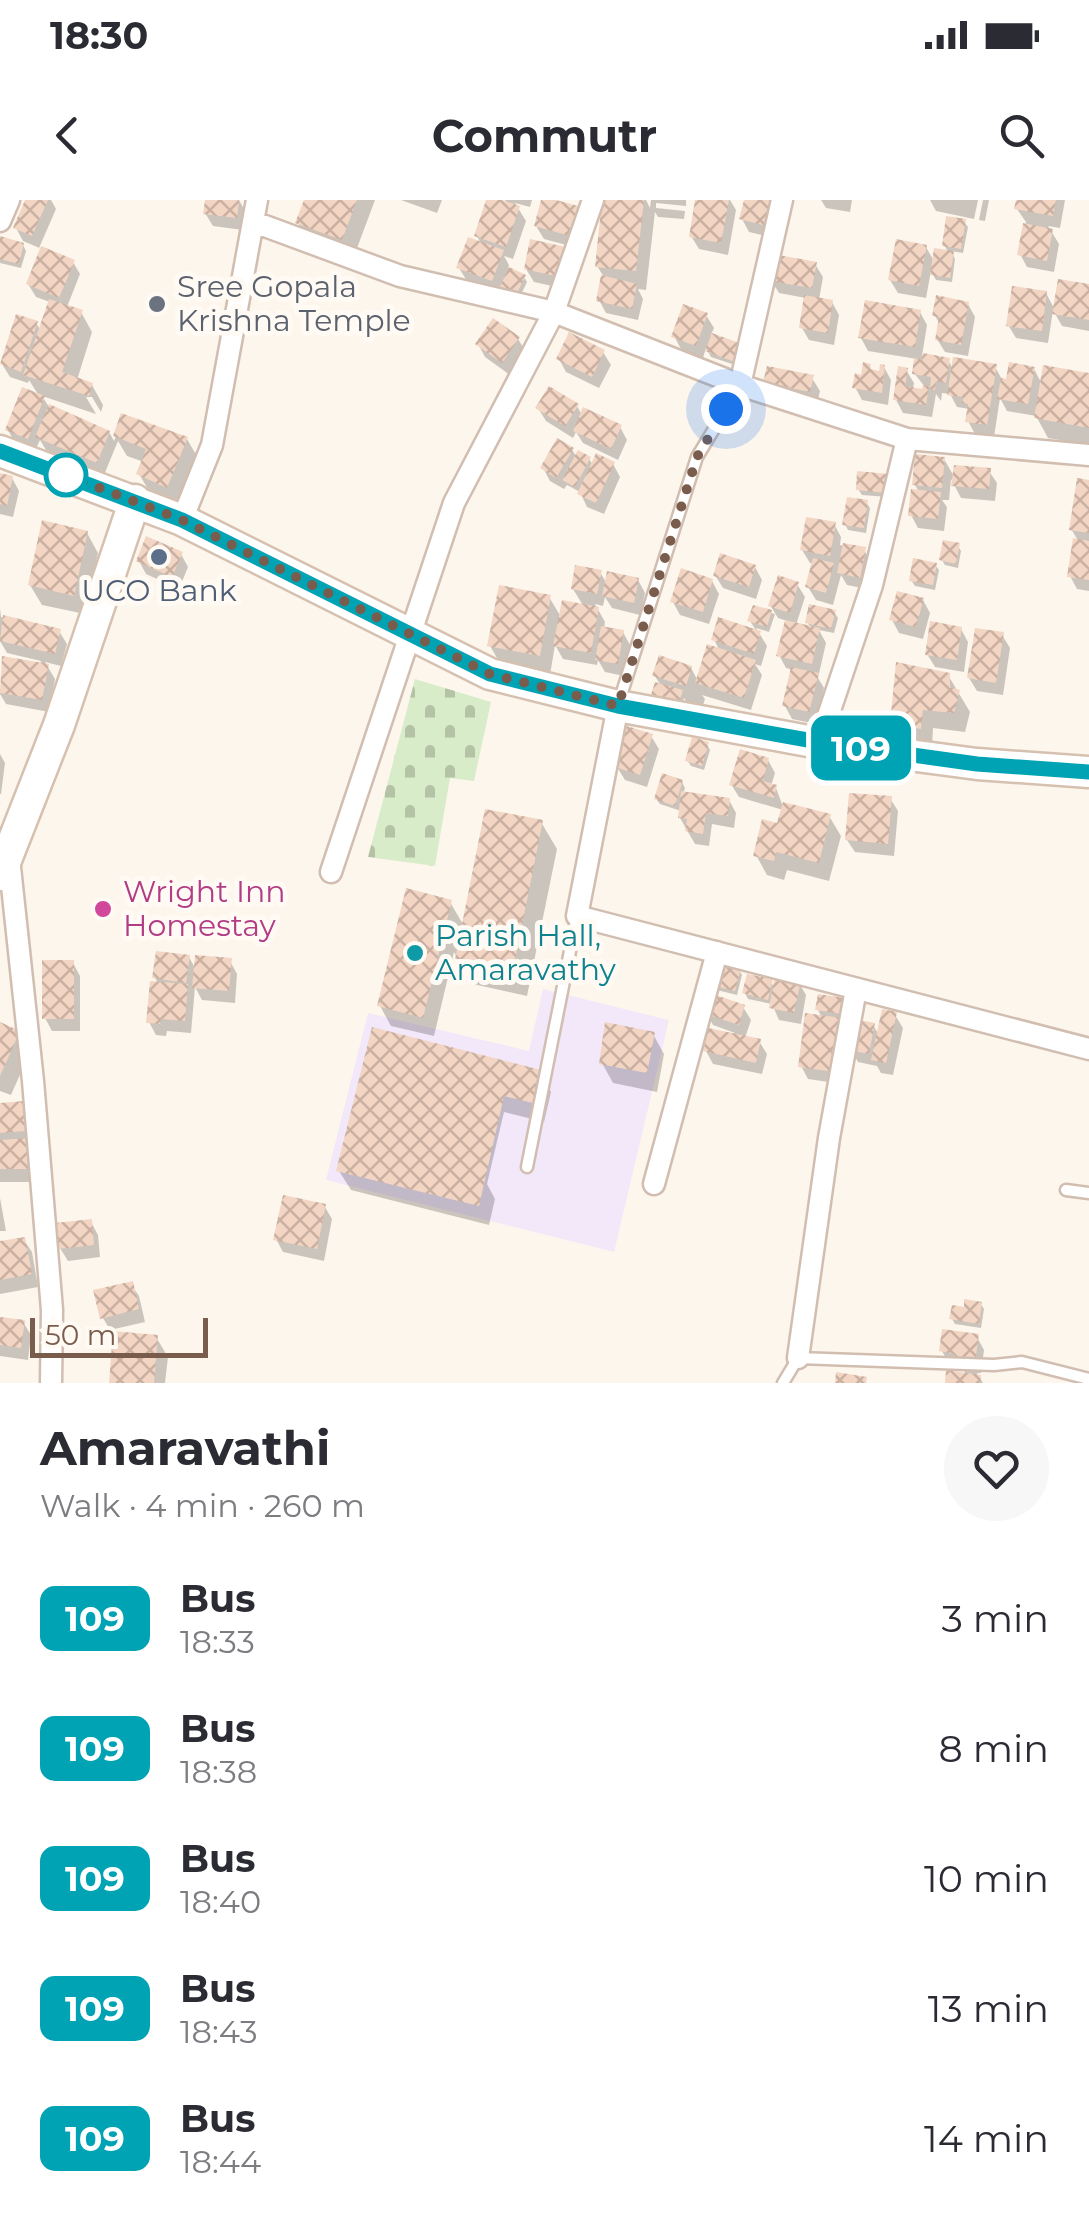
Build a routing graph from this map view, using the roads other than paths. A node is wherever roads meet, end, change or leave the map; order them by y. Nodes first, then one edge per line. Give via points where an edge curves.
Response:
1 (10, 200) edge
2 (257, 200) edge
3 (593, 200) edge
4 (782, 200) edge
5 (0, 221) edge
6 (254, 222) junction
7 (554, 312) junction
8 (740, 384) junction
9 (906, 439) junction
10 (0, 451) edge
11 (1089, 455) edge
12 (135, 500) junction
13 (182, 520) junction
14 (412, 638) junction
15 (618, 706) junction
16 (819, 742) junction
17 (1089, 772) edge
18 (3, 860) edge
19 (331, 872) dead end
20 (577, 916) junction
21 (717, 952) junction
22 (856, 988) junction
23 (1089, 1049) edge
24 (527, 1167) dead end
25 (654, 1184) dead end
26 (1066, 1190) dead end
27 (1089, 1193) edge
28 (798, 1358) junction
29 (1089, 1380) edge
30 (52, 1383) edge
31 (784, 1383) edge

1 - 5 street
2 - 6 street
3 - 7 street
4 - 8 street
6 - 7 street via 400,276
6 - 13 street via 212,444
7 - 8 street
7 - 14 street via 454,504
8 - 9 street
8 - 15 lane via 697,457
9 - 11 street
9 - 16 street via 872,585
10 - 12 main road
12 - 13 main road
12 - 18 main road via 59,725
13 - 14 main road
14 - 15 main road via 490,674
14 - 19 street
15 - 16 main road
15 - 20 street
16 - 17 main road
18 - 30 street via 33,1081
20 - 21 street
20 - 24 lane
21 - 22 street
21 - 25 street
22 - 23 street
22 - 28 street
26 - 27 lane
28 - 29 lane via 1022,1362
28 - 31 lane

